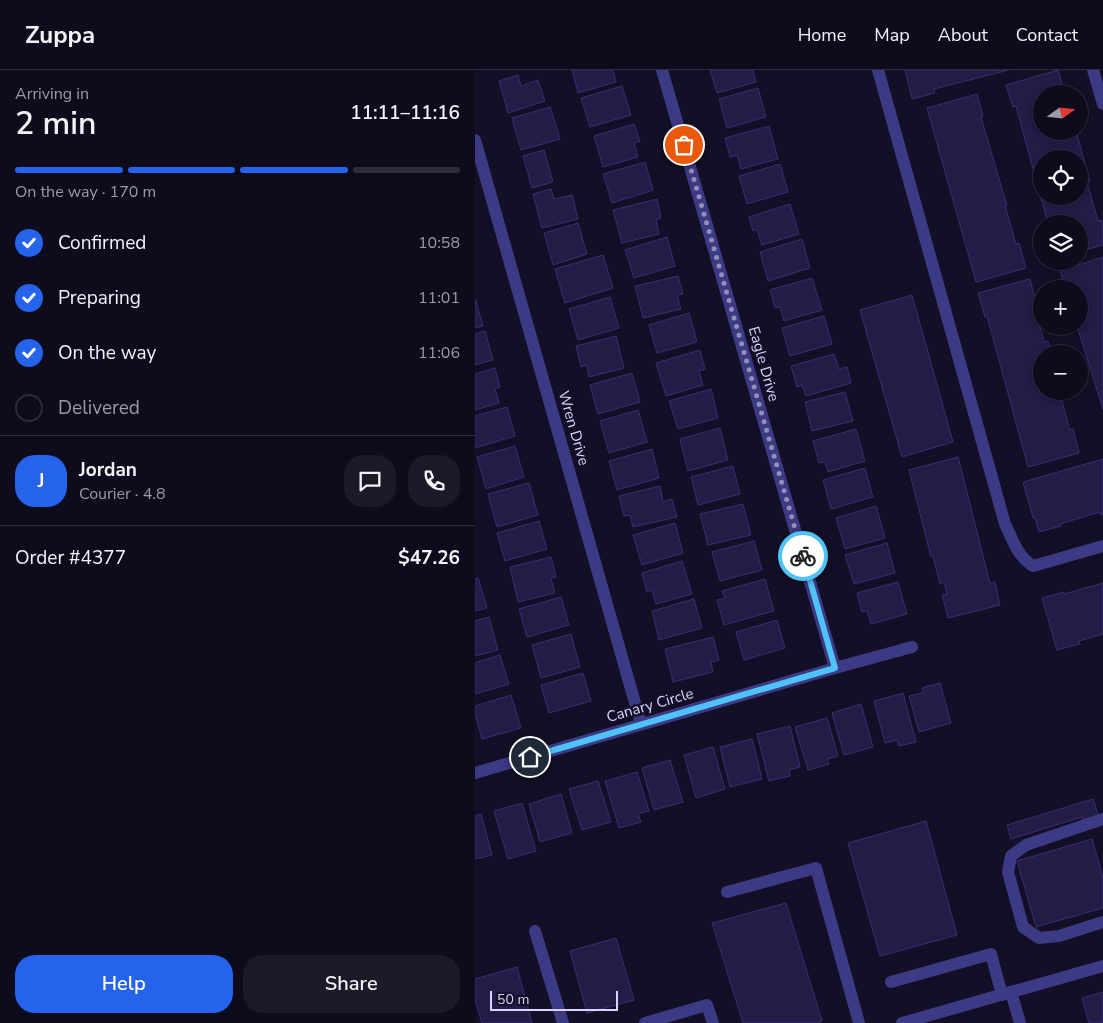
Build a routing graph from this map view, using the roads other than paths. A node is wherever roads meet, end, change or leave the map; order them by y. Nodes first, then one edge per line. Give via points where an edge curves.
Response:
1 (662, 70) edge
2 (878, 70) edge
3 (1093, 70) edge
4 (1103, 104) edge
5 (475, 140) edge
6 (1103, 546) edge
7 (912, 647) dead end
8 (835, 668) junction
9 (641, 724) junction
10 (475, 773) edge
11 (1103, 819) edge
12 (727, 892) dead end
13 (1103, 922) edge
14 (535, 931) dead end
15 (1103, 966) edge
16 (891, 982) dead end
17 (1007, 993) junction
18 (563, 1023) edge
19 (645, 1023) edge
20 (713, 1023) edge
21 (859, 1023) edge
22 (902, 1023) edge
23 (1020, 1023) edge

1 - 8 street, Eagle Drive
2 - 6 street via 1005,524 1017,551 1033,566
3 - 4 street
5 - 9 street, Wren Drive
7 - 8 street, Canary Circle
8 - 9 street, Canary Circle
9 - 10 street, Canary Circle
11 - 13 street via 1026,845 1011,856 1008,872 1023,927 1039,938 1059,936
12 - 21 street via 816,868
14 - 18 street
15 - 17 street
16 - 17 street via 991,954
17 - 22 street
17 - 23 street
19 - 20 street via 707,1005

